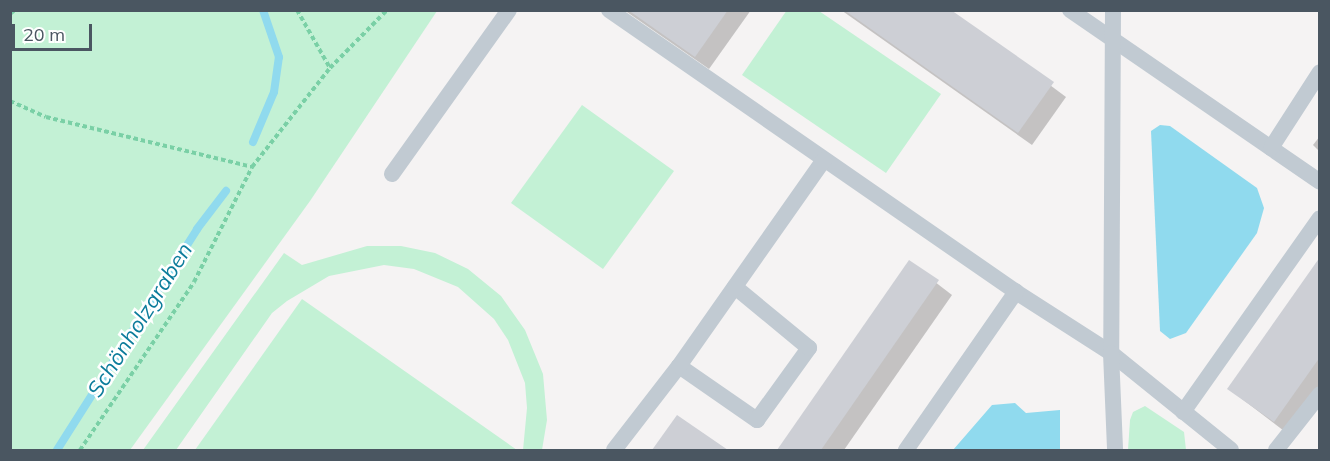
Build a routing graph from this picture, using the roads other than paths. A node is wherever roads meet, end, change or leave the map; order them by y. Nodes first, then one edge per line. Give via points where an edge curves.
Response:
1 (509, 10) edge
2 (609, 10) edge
3 (1070, 10) edge
4 (1113, 10) edge
5 (1111, 38) junction
6 (1320, 72) edge
7 (1271, 148) junction
8 (824, 160) junction
9 (392, 174) dead end
10 (1320, 182) edge
11 (1320, 218) edge
12 (735, 286) junction
13 (1016, 292) junction
14 (1111, 353) junction
15 (679, 366) junction
16 (1320, 394) edge
17 (1183, 412) junction
18 (614, 450) edge
19 (906, 450) edge
20 (1115, 450) edge
21 (1231, 450) edge
22 (1276, 450) edge

1 - 9 lane
2 - 8 lane
3 - 5 lane
4 - 5 lane
5 - 7 lane
5 - 14 lane
6 - 7 lane
7 - 10 lane
8 - 12 lane
8 - 13 lane
11 - 17 lane
12 - 15 lane
12 - 15 lane via 809,348 757,420
13 - 14 lane
13 - 19 lane
14 - 17 lane
14 - 20 lane
15 - 18 lane
16 - 22 lane
17 - 21 lane

